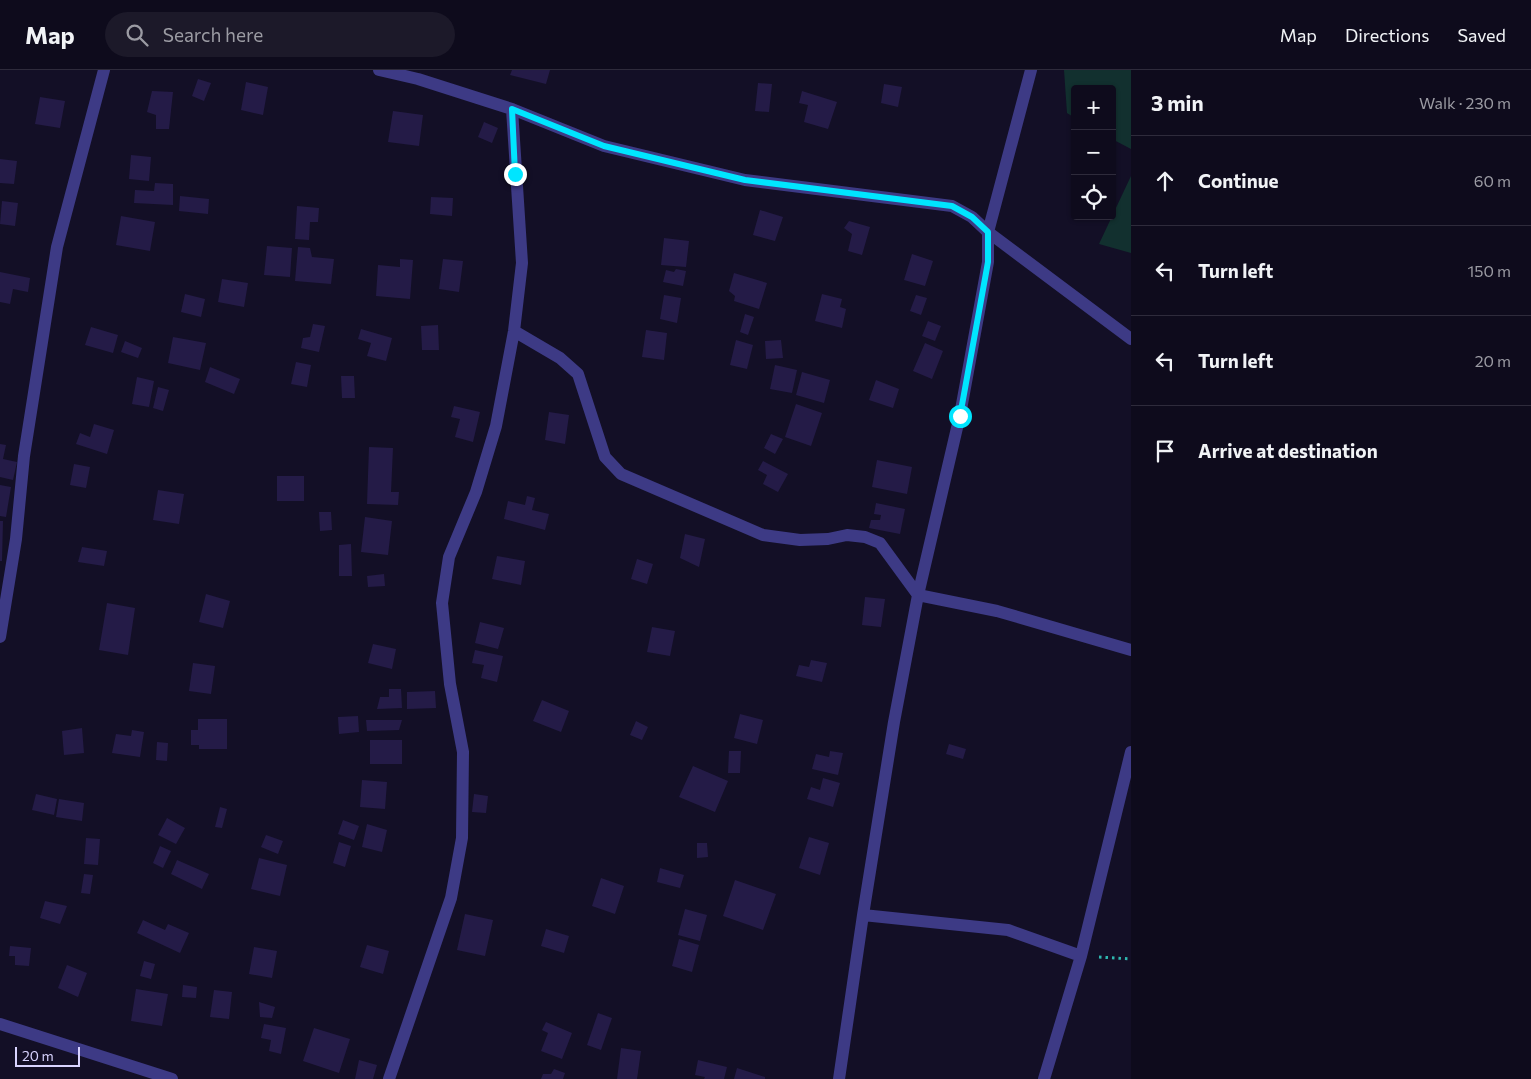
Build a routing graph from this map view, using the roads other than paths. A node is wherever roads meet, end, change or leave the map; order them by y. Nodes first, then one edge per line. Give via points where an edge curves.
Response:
1 (104, 70) edge
2 (379, 70) edge
3 (1030, 70) edge
4 (512, 109) junction
5 (988, 232) junction
6 (514, 331) junction
7 (1131, 339) edge
8 (918, 594) junction
9 (0, 637) edge
10 (1131, 650) edge
11 (1131, 752) edge
12 (863, 915) junction
13 (1081, 956) junction
14 (0, 1024) edge
15 (172, 1079) edge
16 (389, 1079) edge
17 (839, 1079) edge
18 (1044, 1079) edge

1 - 9 street via 56,247
2 - 4 street
3 - 5 street
4 - 5 street via 604,146 745,180 952,206 972,217
4 - 6 street via 522,263
5 - 7 street
5 - 8 street via 988,262 960,416
6 - 8 street via 560,358 578,374 605,457 621,474 763,535 800,540 847,535 865,537 880,544
6 - 16 street via 496,426 476,492 449,557 442,603 450,684 463,752 462,838 451,898
8 - 10 street via 997,611
8 - 12 street
11 - 13 street
12 - 13 street via 1008,930
12 - 17 street
13 - 18 street
14 - 15 street

